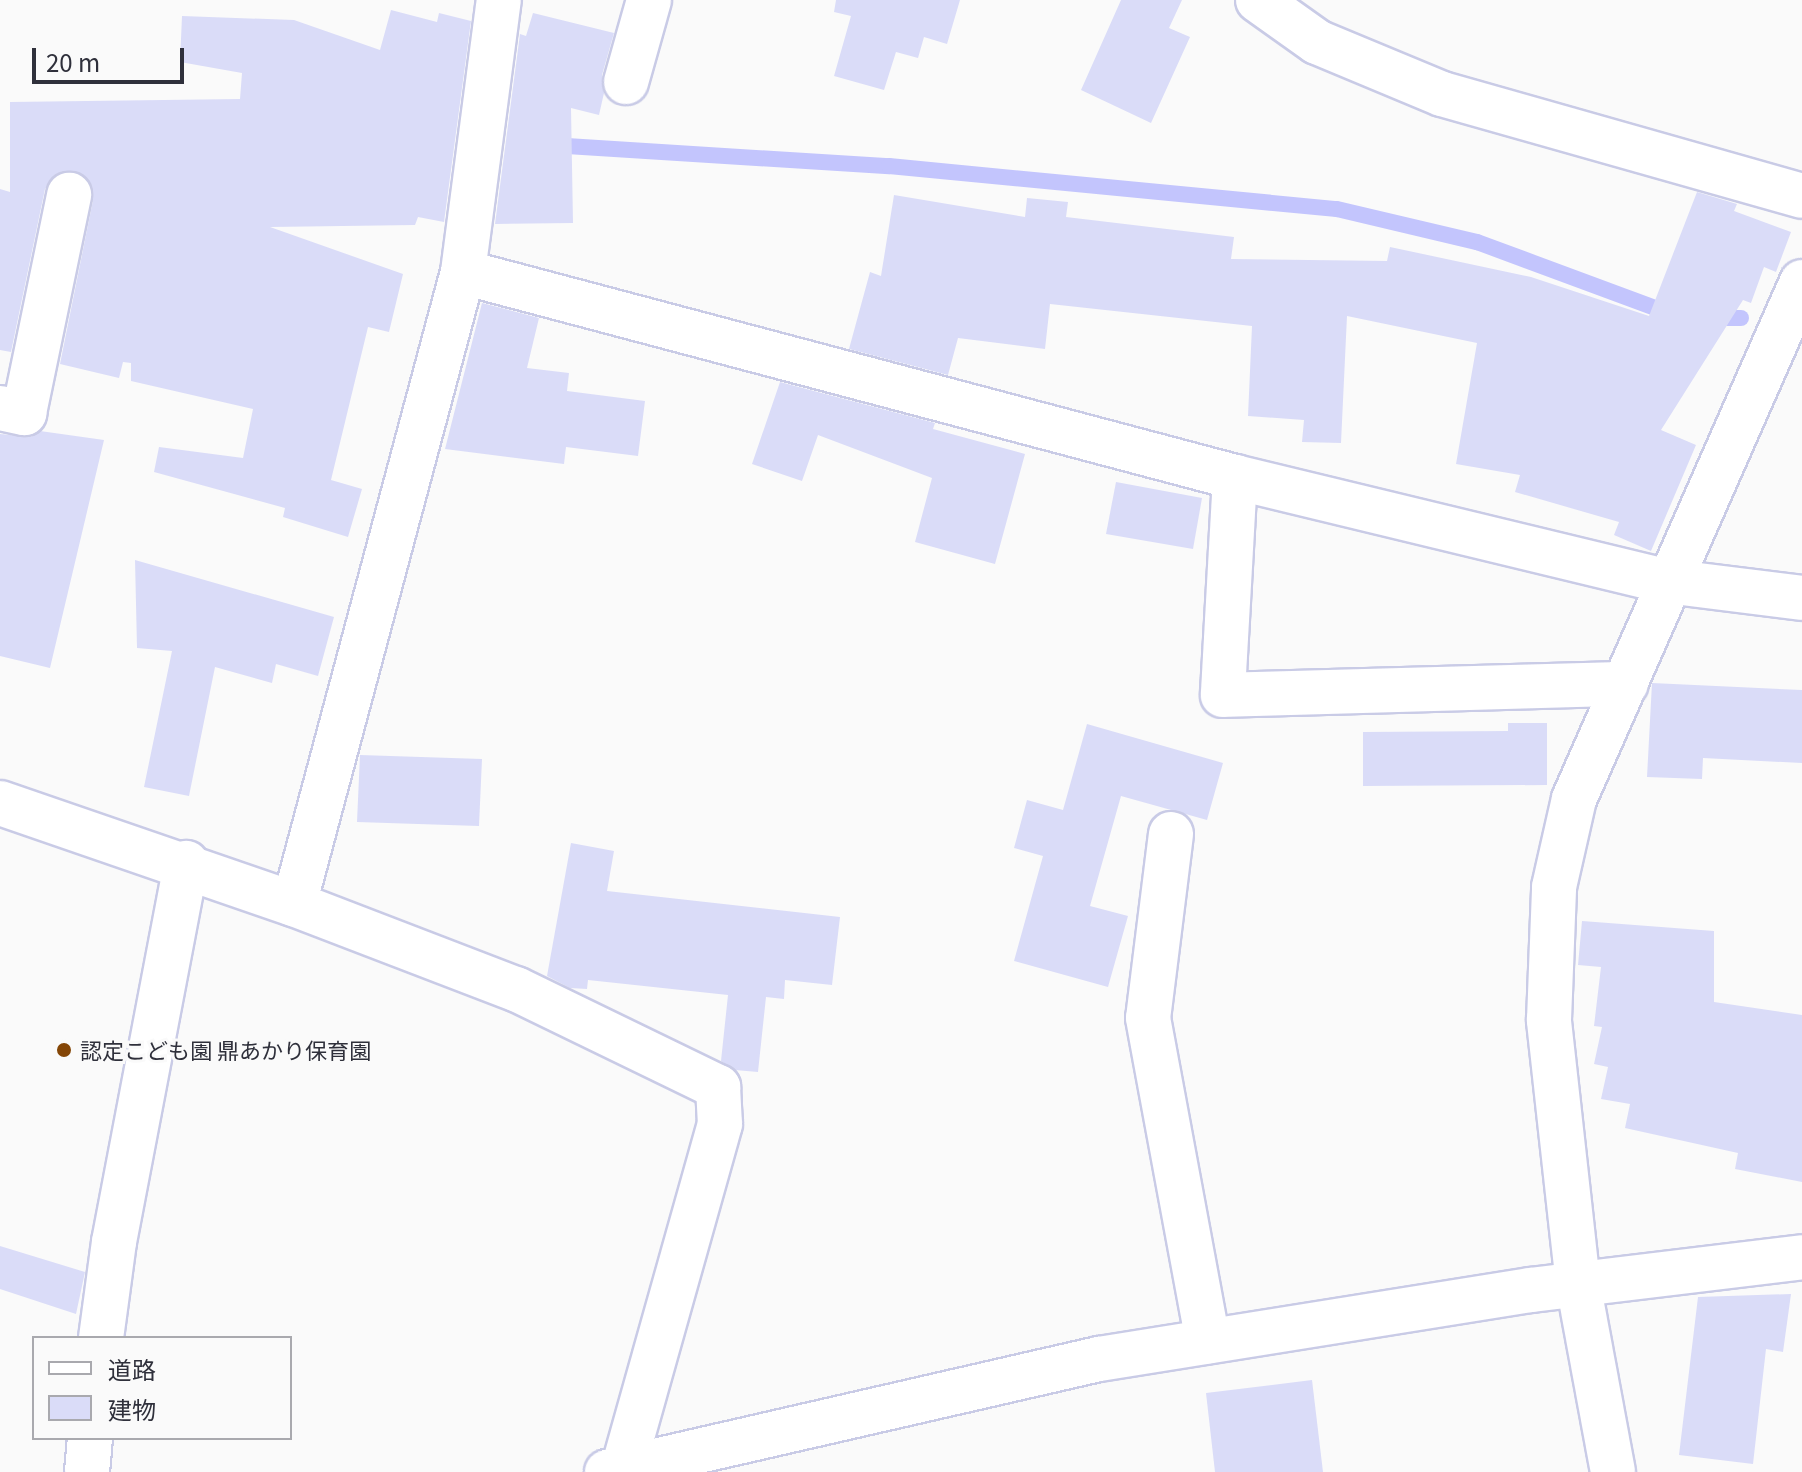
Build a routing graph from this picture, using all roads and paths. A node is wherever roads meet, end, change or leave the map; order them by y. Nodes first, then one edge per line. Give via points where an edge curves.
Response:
1 (649, 0) edge
2 (1258, 0) edge
3 (487, 5) edge
4 (626, 82) dead end
5 (69, 195) dead end
6 (1802, 196) edge
7 (463, 272) junction
8 (1802, 282) edge
9 (0, 408) edge
10 (1235, 477) junction
11 (1666, 581) junction
12 (1802, 598) edge
13 (1626, 684) junction
14 (0, 803) edge
15 (1171, 834) dead end
16 (186, 863) junction
17 (294, 904) junction
18 (1802, 1257) edge
19 (1578, 1284) junction
20 (101, 1336) edge
21 (1208, 1341) junction
22 (90, 1440) edge
23 (615, 1470) edge
24 (87, 1472) edge
25 (1613, 1472) edge

1 - 4 street
2 - 6 street via 1317,42 1442,94
3 - 7 street
5 - 9 street via 24,413
7 - 10 street
7 - 17 street
8 - 11 street
10 - 11 street
10 - 13 street via 1223,695
11 - 12 street
11 - 13 street
13 - 19 street via 1574,799 1554,887 1549,1020
14 - 16 street
15 - 21 street via 1148,1018
16 - 17 street
16 - 20 street via 114,1242
17 - 23 street via 516,989 718,1087 720,1124
18 - 19 street
19 - 21 street
19 - 25 street
21 - 23 street via 1099,1359
22 - 24 street

